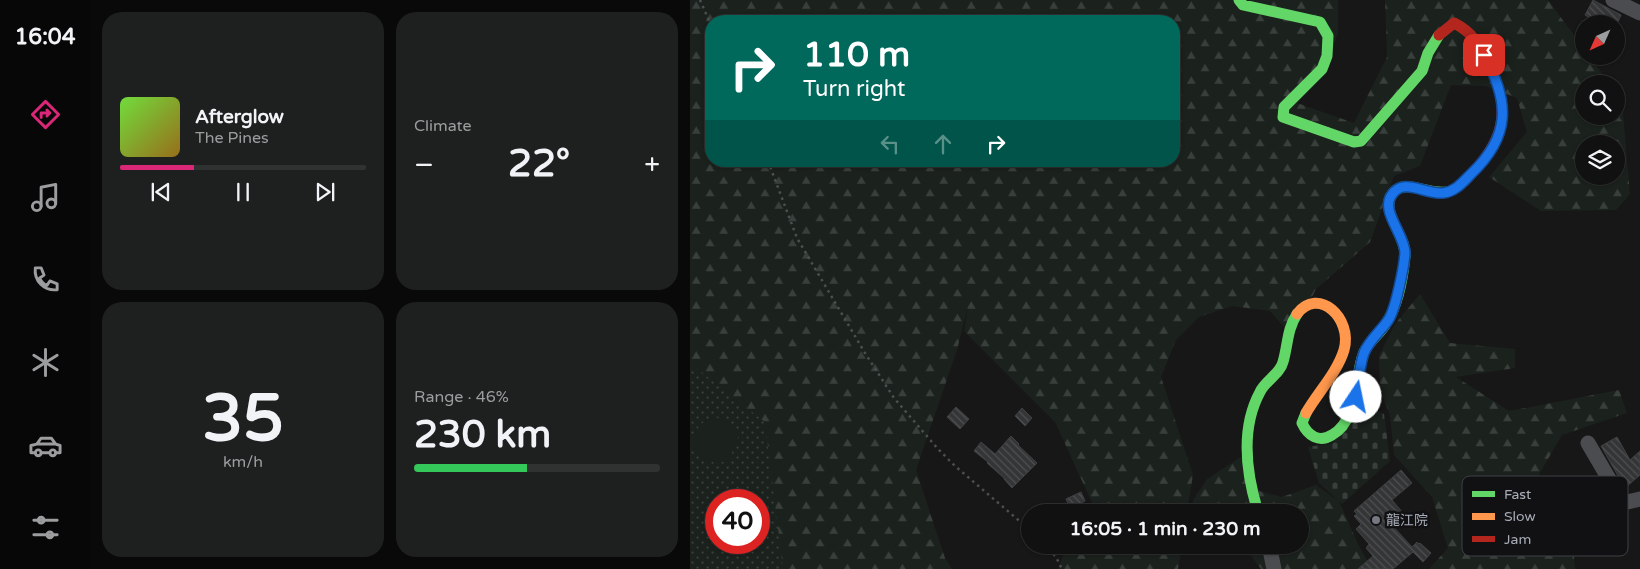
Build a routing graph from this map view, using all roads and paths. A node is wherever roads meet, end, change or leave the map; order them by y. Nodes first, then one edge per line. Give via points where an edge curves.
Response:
1 (700, 0) edge
2 (1239, 0) edge
3 (1613, 0) edge
4 (1640, 13) edge
5 (707, 15) edge
6 (770, 167) edge
7 (1588, 443) dead end
8 (1607, 476) edge
9 (1640, 498) edge
10 (1628, 502) edge
11 (1256, 504) edge
12 (1021, 522) edge
13 (1053, 554) edge
14 (1271, 554) edge
15 (1062, 569) edge
16 (1274, 569) edge

1 - 5 path
2 - 11 street via 1243,5 1320,22 1328,36 1327,56 1322,69 1284,107 1283,117 1354,142 1361,141 1422,70 1439,35 1454,23 1464,27 1475,38 1494,72 1502,100 1502,124 1495,145 1457,188 1444,193 1407,186 1397,189 1390,197 1388,207 1404,242 1405,253 1390,318 1364,352 1356,397 1344,423 1333,436 1323,439 1313,438 1302,423 1331,376 1342,354 1346,336 1342,321 1334,310 1319,303 1308,304 1293,319 1282,364 1261,389 1249,420 1249,475
3 - 4 street
6 - 12 path via 797,238 894,398 955,466
7 - 8 street
9 - 10 street
13 - 15 path
14 - 16 street

